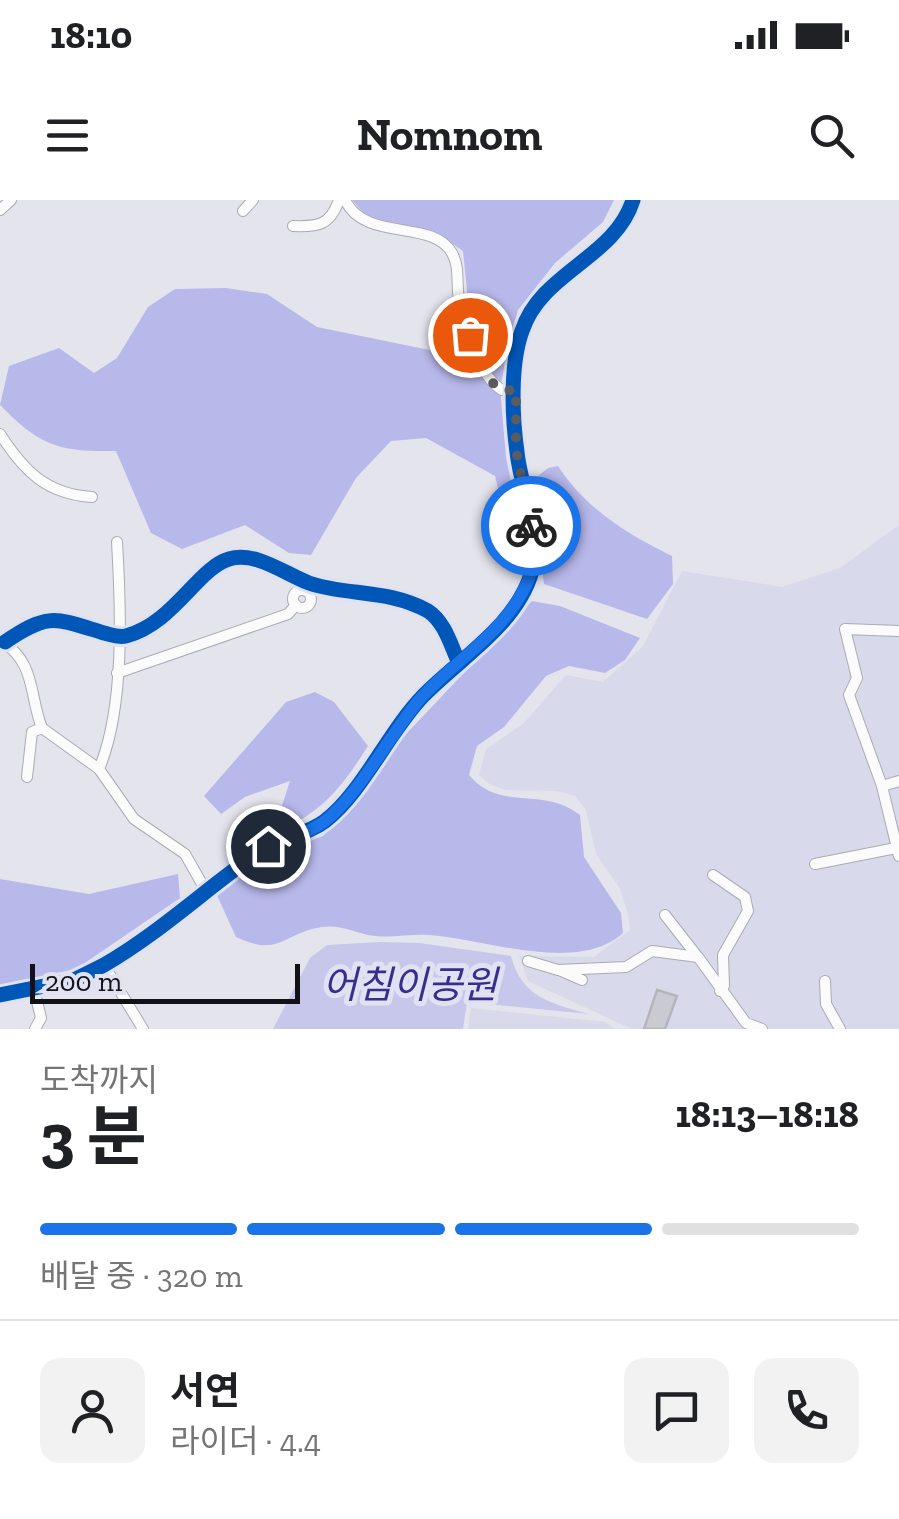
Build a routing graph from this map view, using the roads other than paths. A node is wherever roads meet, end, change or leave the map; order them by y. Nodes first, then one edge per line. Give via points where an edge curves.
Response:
1 (10, 200) edge
2 (253, 200) edge
3 (342, 200) edge
4 (633, 200) edge
5 (0, 210) edge
6 (243, 211) dead end
7 (294, 226) dead end
8 (516, 390) junction
9 (0, 434) edge
10 (92, 497) dead end
11 (117, 542) dead end
12 (308, 587) junction
13 (899, 630) edge
14 (121, 638) junction
15 (2, 642) edge
16 (459, 663) junction
17 (117, 673) junction
18 (42, 728) junction
19 (98, 769) junction
20 (27, 776) dead end
21 (899, 782) edge
22 (882, 786) junction
23 (897, 852) edge
24 (815, 864) dead end
25 (714, 874) dead end
26 (206, 892) junction
27 (665, 916) dead end
28 (698, 957) junction
29 (528, 961) dead end
30 (104, 965) junction
31 (558, 970) junction
32 (582, 980) dead end
33 (825, 981) dead end
34 (34, 989) junction
35 (720, 991) junction
36 (0, 996) edge
37 (35, 1029) edge
38 (143, 1029) edge
39 (762, 1029) edge
40 (840, 1029) edge

1 - 5 street
2 - 6 street
3 - 7 street via 326,223
3 - 8 street via 361,220 444,242 455,256 458,298 486,376 502,390
4 - 8 street via 592,254 536,303 522,330
8 - 16 street via 516,450 535,547 532,572 494,632
9 - 10 street via 31,477
11 - 14 street
12 - 14 street via 283,568 231,558 153,626
12 - 16 street via 370,590 429,612
12 - 17 street via 304,608 296,605 288,614
13 - 22 street via 845,628 856,678 849,696
14 - 15 street via 56,618 41,619
14 - 17 street
15 - 18 street via 17,653 34,684
16 - 26 street via 422,698 324,822 268,846
17 - 19 street
18 - 19 street
18 - 20 street via 32,732
19 - 26 street via 134,819 185,854
21 - 22 street
22 - 23 street
23 - 24 street
25 - 35 street via 745,897 748,911 723,956
26 - 30 street
27 - 28 street
28 - 31 street via 652,951 626,967
28 - 35 street
29 - 31 street
30 - 34 street
30 - 38 street
31 - 32 street
33 - 40 street via 826,1004
34 - 36 street
34 - 37 street via 41,1018
35 - 39 street via 746,1023

